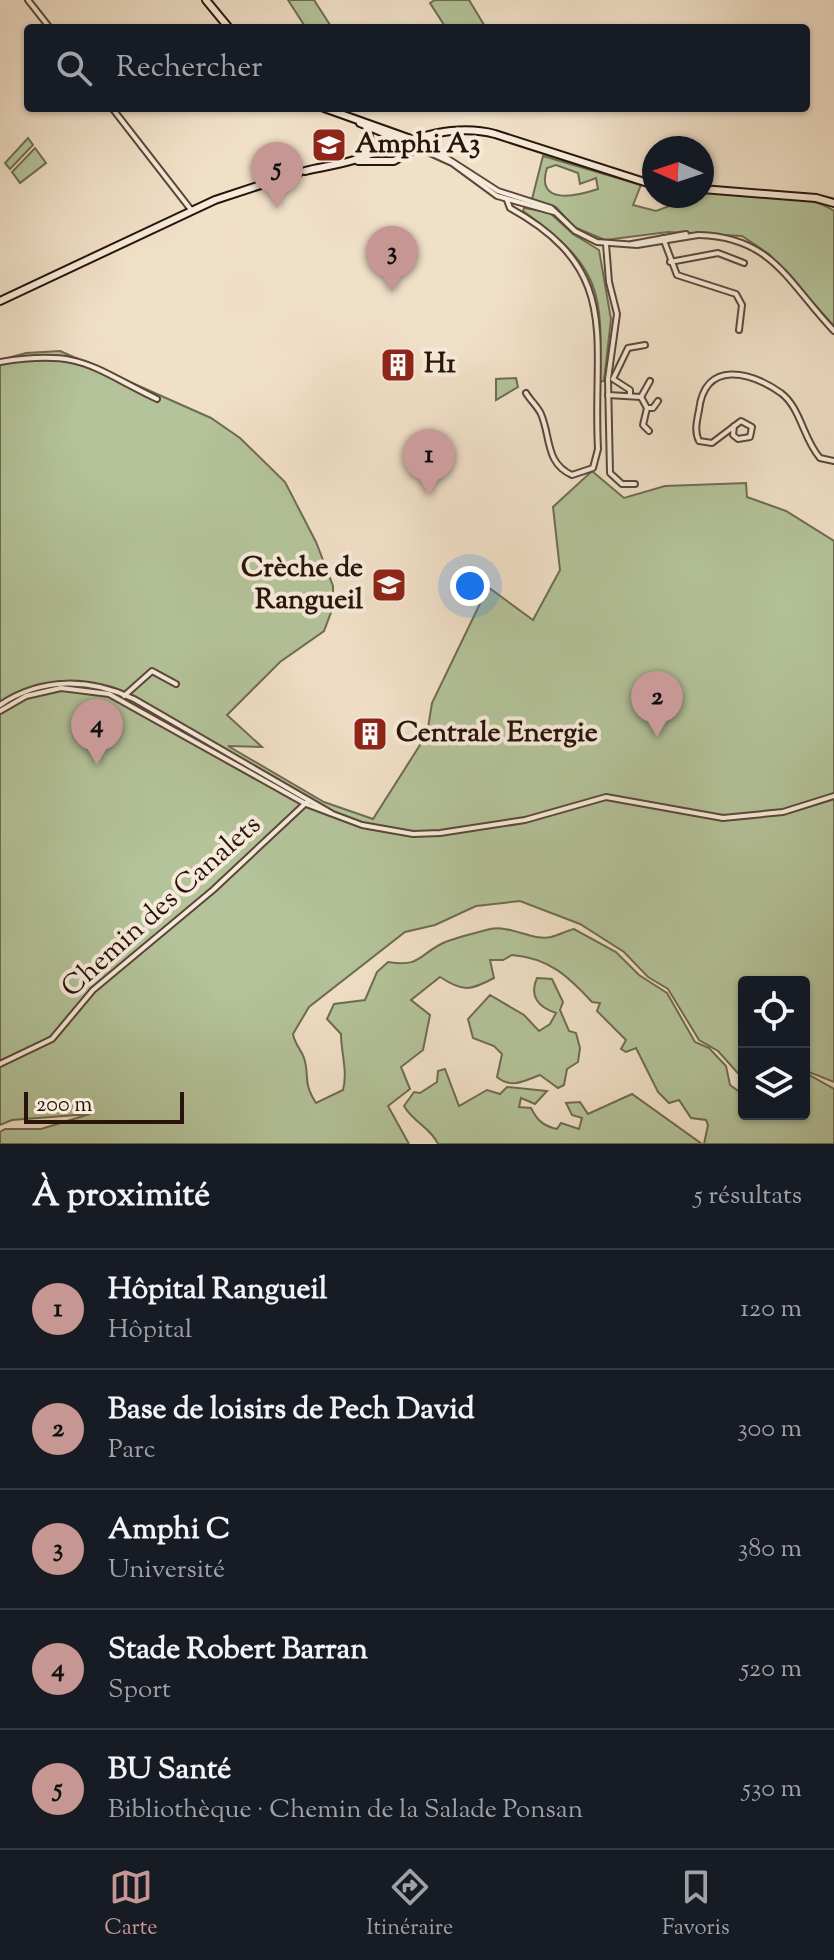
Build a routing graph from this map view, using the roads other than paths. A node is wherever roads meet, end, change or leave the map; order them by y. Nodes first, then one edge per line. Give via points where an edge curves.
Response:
1 (28, 0) edge
2 (206, 0) edge
3 (47, 24) edge
4 (226, 24) edge
5 (115, 112) edge
6 (334, 112) edge
7 (358, 121) junction
8 (368, 129) junction
9 (438, 134) junction
10 (412, 138) junction
11 (403, 142) junction
12 (422, 146) junction
13 (363, 157) junction
14 (351, 161) junction
15 (642, 181) edge
16 (714, 190) edge
17 (512, 199) junction
18 (834, 200) edge
19 (192, 211) junction
20 (663, 238) junction
21 (606, 244) junction
22 (669, 262) junction
23 (744, 263) dead end
24 (0, 301) edge
25 (739, 330) dead end
26 (834, 331) edge
27 (645, 345) dead end
28 (0, 362) edge
29 (650, 381) dead end
30 (526, 393) dead end
31 (608, 395) junction
32 (630, 395) junction
33 (641, 397) junction
34 (157, 399) dead end
35 (658, 401) dead end
36 (647, 408) junction
37 (734, 426) junction
38 (649, 431) dead end
39 (722, 437) junction
40 (735, 438) junction
41 (834, 461) edge
42 (635, 484) dead end
43 (176, 684) dead end
44 (124, 697) junction
45 (0, 708) edge
46 (834, 796) edge
47 (307, 802) junction
48 (0, 1064) edge

1 - 3 street
2 - 4 street
5 - 19 street
6 - 7 street
7 - 8 street
7 - 10 street
8 - 11 street
8 - 13 street via 370,145
9 - 10 street
9 - 12 street
9 - 15 street via 487,132
10 - 11 street
10 - 12 street
11 - 12 street
11 - 13 street
12 - 14 street via 394,161
12 - 17 street
13 - 14 street
14 - 19 street via 262,182
16 - 18 street via 813,194
17 - 21 street via 545,205 575,231
17 - 30 street via 510,208 570,252 583,269 594,302 598,449 593,468 572,475 559,468 547,445 541,413
19 - 24 street
20 - 21 street via 626,246
20 - 22 street
20 - 26 street via 732,237 761,251
21 - 31 street via 617,314
22 - 23 street via 718,253
22 - 25 street via 683,279 736,294 742,305
27 - 32 street via 628,348 615,371 613,379
28 - 34 street via 47,355 67,358 101,369
29 - 33 street
31 - 32 street
31 - 42 street via 610,473 622,484
32 - 33 street
33 - 36 street
35 - 36 street
36 - 38 street via 643,425
37 - 39 street
37 - 40 street
37 - 40 street via 745,421 752,430 748,439
39 - 40 street
39 - 41 street via 707,444 696,436 704,391 719,377 748,375 783,395 815,452
43 - 44 street via 152,671
44 - 45 street via 87,684 59,683 24,692
44 - 47 street
46 - 47 street via 783,812 723,818 606,797 537,817 431,834 384,829
47 - 48 street, Chemin des Canalets via 213,890 93,990 52,1039

